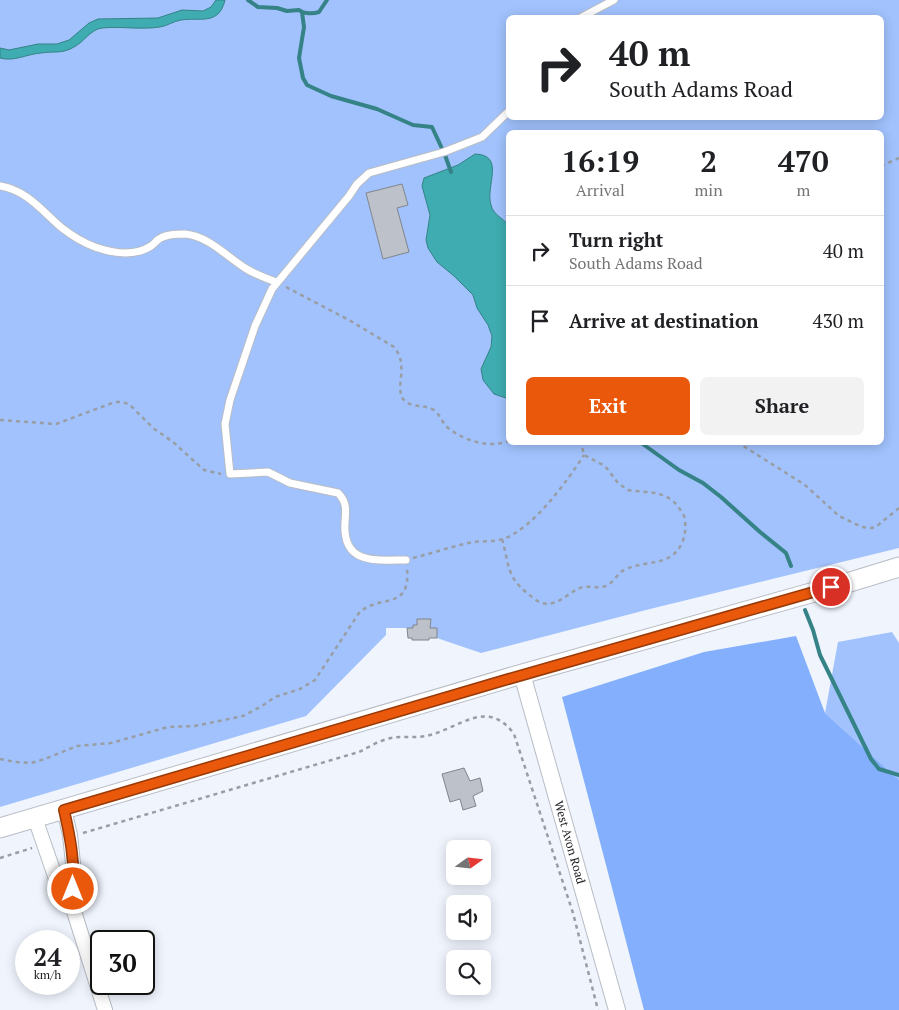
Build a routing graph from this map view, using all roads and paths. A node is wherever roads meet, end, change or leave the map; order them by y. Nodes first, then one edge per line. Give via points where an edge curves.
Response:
1 (614, 0) edge
2 (586, 15) edge
3 (506, 114) edge
4 (899, 158) edge
5 (884, 165) edge
6 (0, 186) edge
7 (276, 282) junction
8 (0, 420) edge
9 (506, 442) edge
10 (582, 445) edge
11 (742, 445) edge
12 (584, 454) junction
13 (230, 474) junction
14 (899, 508) edge
15 (502, 539) junction
16 (406, 560) junction
17 (899, 567) edge
18 (522, 674) junction
19 (0, 758) edge
20 (64, 810) junction
21 (35, 818) junction
22 (0, 828) edge
23 (70, 837) junction
24 (43, 845) junction
25 (0, 858) edge
26 (72, 905) junction
27 (105, 1010) edge
28 (598, 1010) edge
29 (616, 1010) edge

1 - 2 lane
3 - 7 lane via 482,137 362,178
4 - 5 path
6 - 7 lane via 20,192 64,230 94,246 119,252 138,252 161,238 188,234
7 - 9 path via 394,347 402,364 400,391 409,404 432,408 447,427 474,441
7 - 13 lane via 255,326 230,400 225,424
8 - 13 path via 56,424 123,402 138,411 153,428 204,470
10 - 12 path
11 - 14 path via 805,486 839,516 862,527 877,526
12 - 15 path via 534,518 519,531
12 - 15 path via 605,466 623,488 666,495 677,504 685,518 686,532 675,554 659,562 626,569 603,587 583,586 549,604 535,599 513,579
13 - 16 lane via 268,472 295,485 338,493 345,502 345,539 353,552 364,558
15 - 16 path via 470,543
16 - 19 path via 407,580 402,594 395,599 366,606 315,680 300,690 275,697 243,716 195,726 168,727 111,743 77,746 31,763
17 - 18 main road
18 - 20 main road
18 - 29 street, West Avon Road
20 - 21 main road
20 - 23 street
21 - 22 main road
21 - 24 street
23 - 26 street via 74,873
23 - 28 path via 359,752 389,738 426,736 482,716 499,719 514,734 573,914
24 - 25 path
24 - 26 street via 56,879
26 - 27 street

